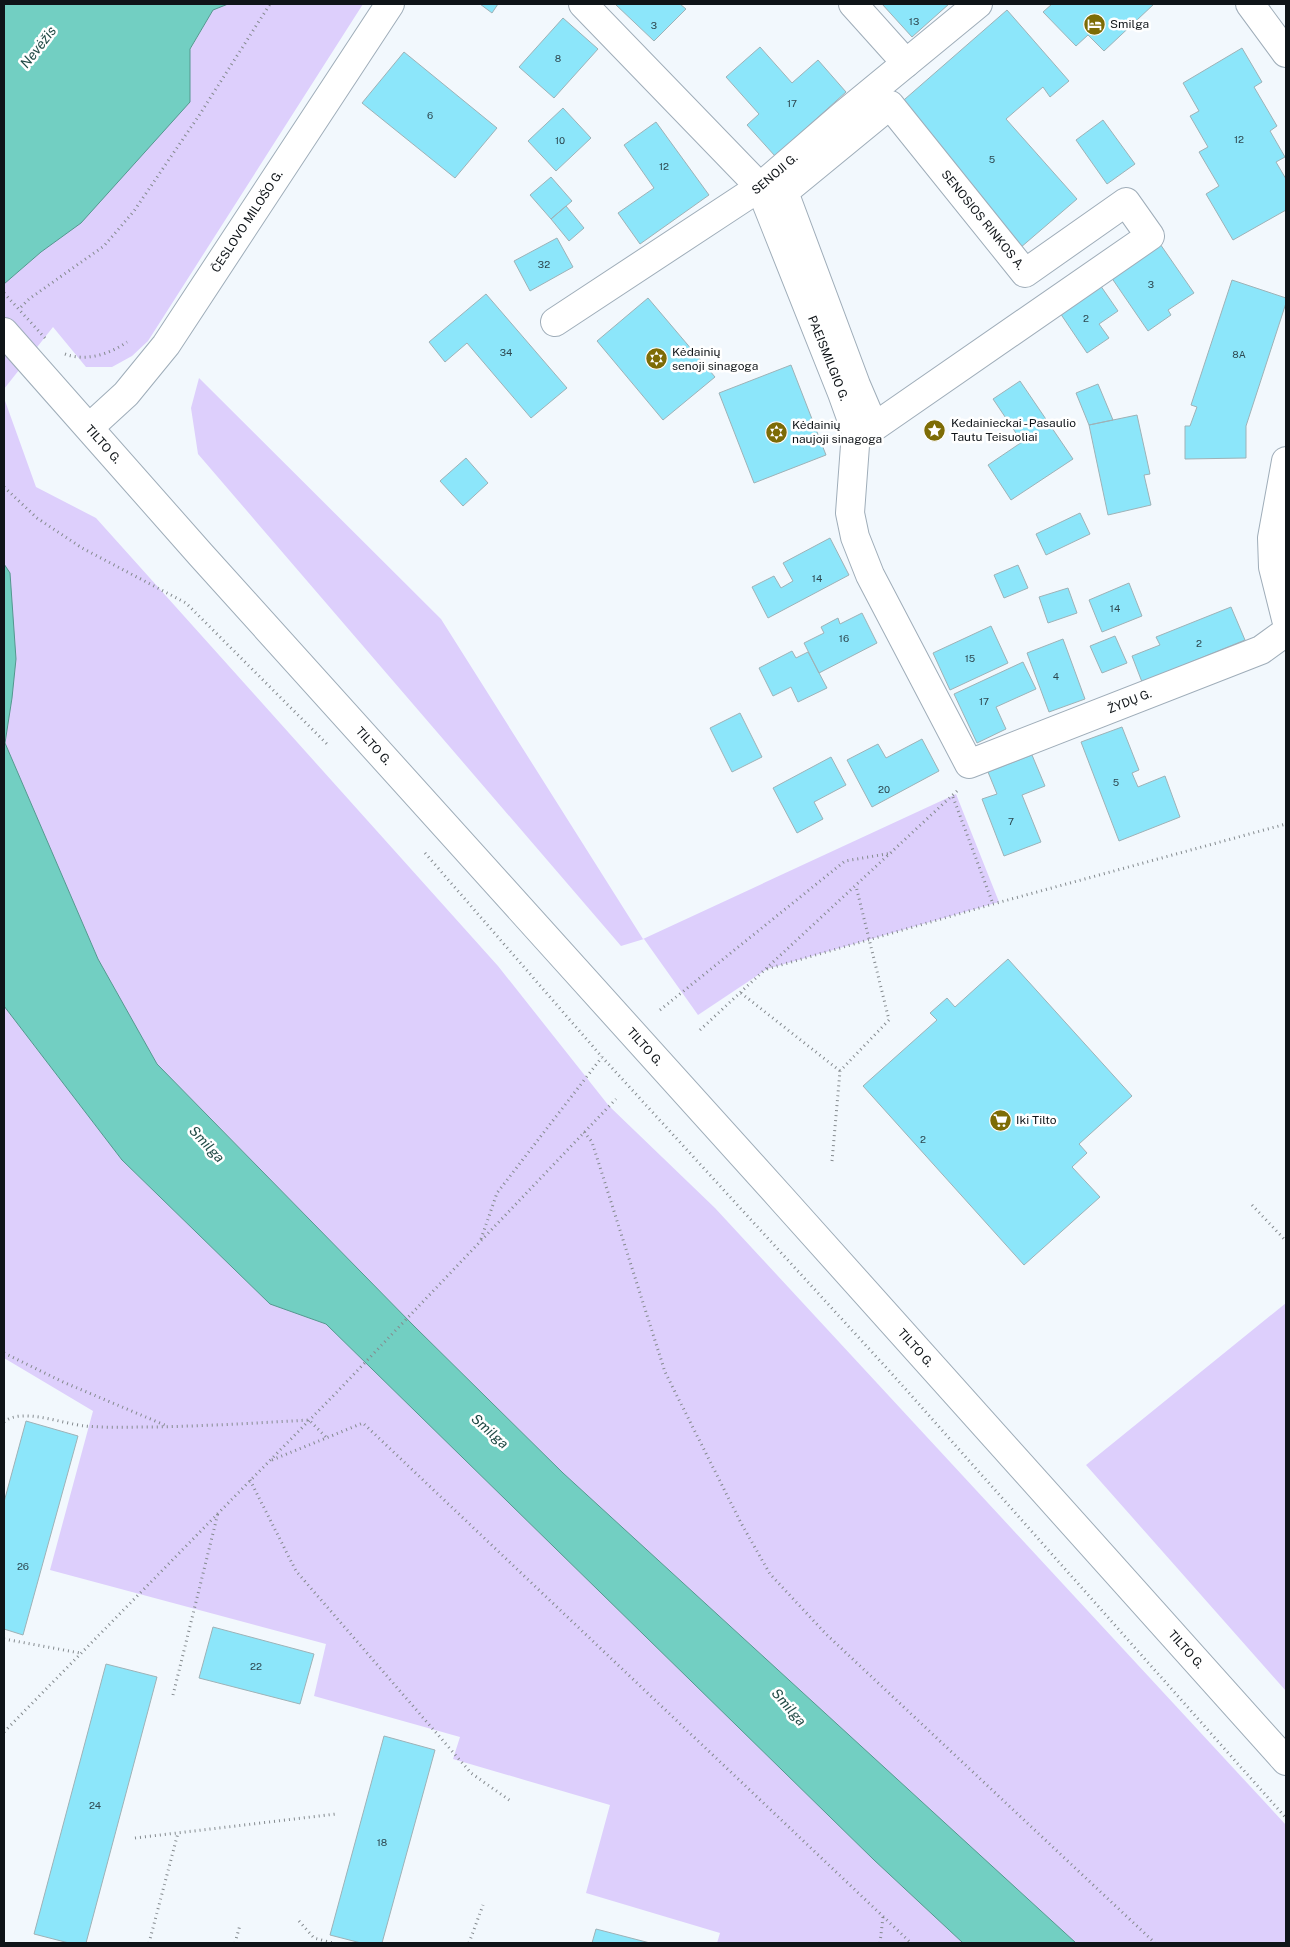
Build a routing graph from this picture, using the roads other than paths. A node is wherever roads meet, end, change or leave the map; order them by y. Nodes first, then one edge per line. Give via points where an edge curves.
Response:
1 (390, 4) edge
2 (583, 4) edge
3 (853, 4) edge
4 (978, 4) edge
5 (1250, 4) edge
6 (1286, 53) edge
7 (906, 63) junction
8 (760, 187) junction
9 (10, 322) edge
10 (555, 322) dead end
11 (874, 427) joint
12 (90, 428) junction
13 (1286, 461) edge
14 (1286, 619) edge
15 (1286, 632) edge
16 (970, 764) joint
17 (1286, 1761) edge

1 - 12 street, ČESLOVO MILOŠO G. via 166,345 126,394
2 - 8 street, PAEISMILGIO G.
3 - 7 street
4 - 7 street, SENOJI G.
5 - 6 street
7 - 8 street, SENOJI G.
8 - 10 street, SENOJI G.
8 - 16 street, PAEISMILGIO G. via 856,432 850,513 855,537 870,575
9 - 12 street, TILTO G. via 33,345
11 - 11 street, SENOSIOS RINKOS A. via 1150,236 1126,202 1026,273 890,105 784,192
12 - 17 street, TILTO G.
13 - 14 street via 1272,538 1273,567
15 - 16 street, ŽYDŲ G. via 1261,650

